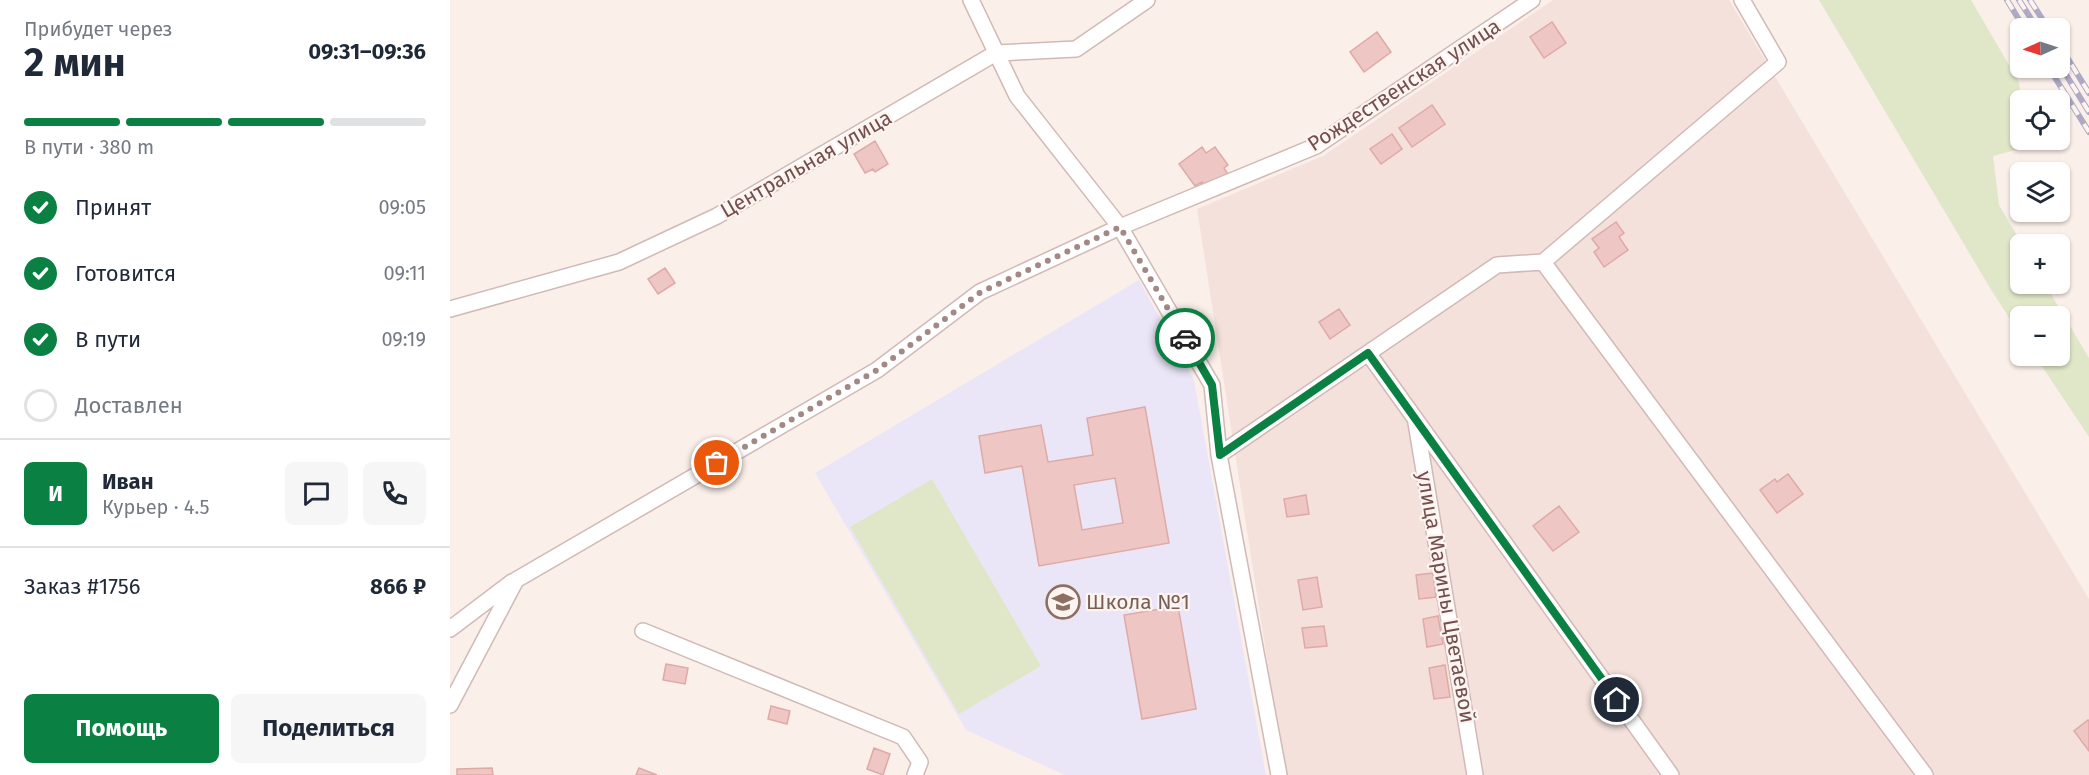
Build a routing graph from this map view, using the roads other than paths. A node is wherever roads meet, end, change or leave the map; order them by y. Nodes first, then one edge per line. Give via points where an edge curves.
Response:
1 (971, 0) edge
2 (1147, 0) edge
3 (1532, 0) edge
4 (1742, 0) edge
5 (996, 53) junction
6 (1120, 227) junction
7 (1543, 262) junction
8 (450, 309) edge
9 (1368, 353) junction
10 (1416, 419) junction
11 (1220, 455) junction
12 (516, 580) junction
13 (450, 629) edge
14 (643, 631) dead end
15 (450, 705) edge
16 (915, 775) edge
17 (1280, 775) edge
18 (1475, 775) edge
19 (1671, 775) edge
20 (1925, 775) edge

1 - 5 street
2 - 5 street, Центральная улица via 1076,49
3 - 6 street, Рождественская улица via 1316,146
4 - 7 street via 1778,62
5 - 6 street via 1017,96
5 - 8 street, Центральная улица via 717,216 619,262
6 - 11 street via 1212,385
6 - 12 street, Рождественская улица via 981,292 877,370
7 - 9 street via 1497,265
7 - 20 street
9 - 10 street, улица Марины Цветаевой
9 - 11 street
10 - 18 street, улица Марины Цветаевой
10 - 19 street, улица Марины Цветаевой
11 - 17 street
12 - 13 street, Рождественская улица
12 - 15 street
14 - 16 street via 903,737 920,762

